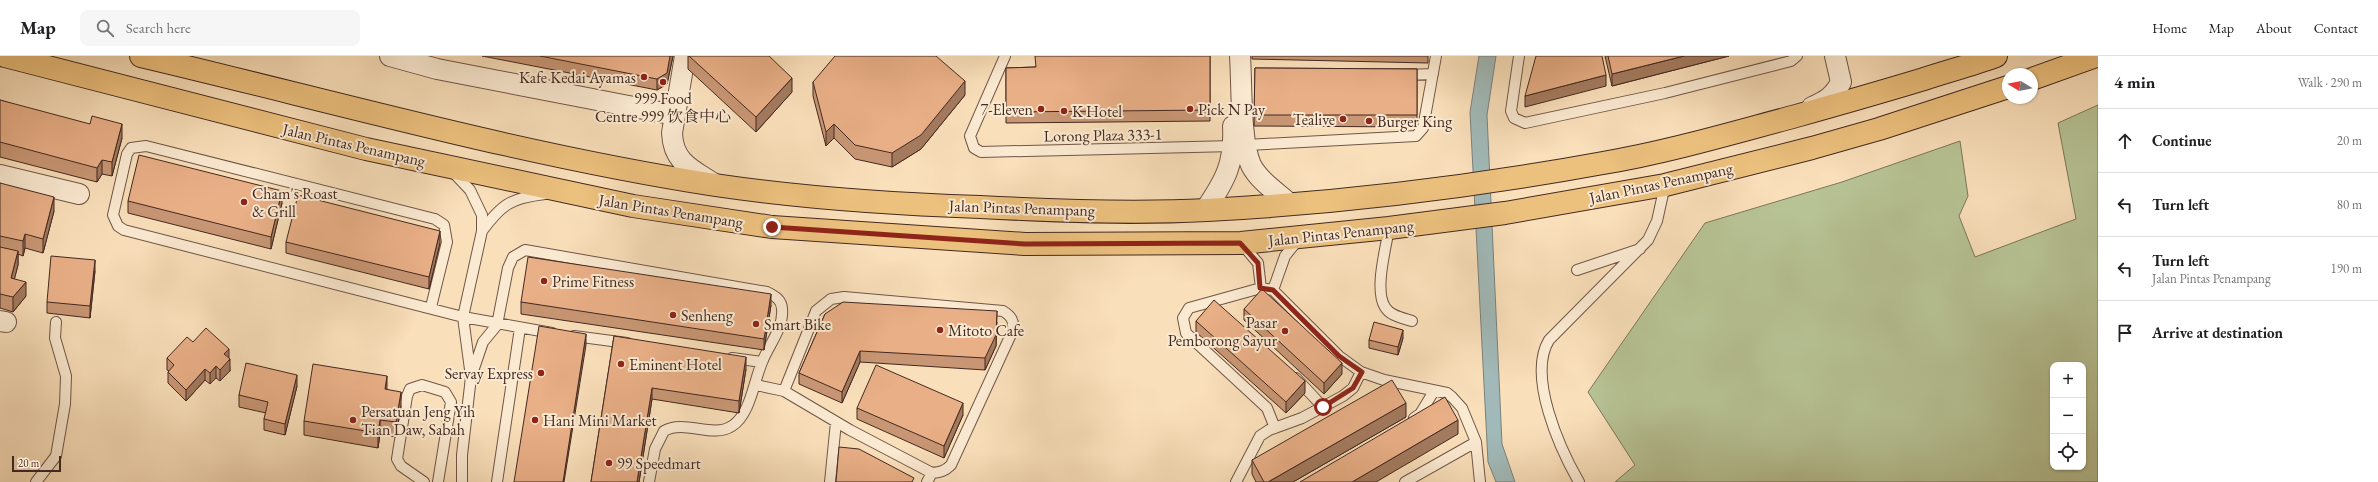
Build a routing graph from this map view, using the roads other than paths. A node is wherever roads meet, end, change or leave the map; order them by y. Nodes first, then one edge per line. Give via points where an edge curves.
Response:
1 (5, 56) edge
2 (141, 56) edge
3 (390, 56) edge
4 (685, 56) edge
5 (1005, 56) edge
6 (1230, 56) edge
7 (1436, 56) edge
8 (1519, 56) edge
9 (1797, 56) edge
10 (1835, 56) edge
11 (1996, 56) edge
12 (2096, 56) edge
13 (439, 62) edge
14 (1243, 68) edge
15 (1433, 74) junction
16 (1394, 75) edge
17 (2038, 77) edge
18 (1842, 82) junction
19 (1894, 88) junction
20 (2002, 89) edge
21 (675, 115) junction
22 (1755, 127) junction
23 (1240, 145) junction
24 (448, 167) junction
25 (0, 175) edge
26 (716, 185) junction
27 (1665, 185) junction
28 (561, 191) junction
29 (79, 194) dead end
30 (1290, 204) junction
31 (1204, 210) junction
32 (1389, 228) junction
33 (482, 231) junction
34 (1300, 238) junction
35 (1240, 243) junction
36 (1642, 249) junction
37 (1577, 270) dead end
38 (1260, 288) junction
39 (1273, 290) junction
40 (1215, 301) junction
41 (431, 308) junction
42 (1226, 312) edge
43 (463, 317) junction
44 (1412, 321) dead end
45 (56, 322) dead end
46 (497, 325) junction
47 (520, 328) junction
48 (638, 345) edge
49 (723, 357) edge
50 (762, 362) junction
51 (1288, 370) edge
52 (1362, 372) junction
53 (471, 377) junction
54 (756, 385) junction
55 (1434, 391) junction
56 (784, 392) junction
57 (1323, 407) junction
58 (836, 422) junction
59 (1407, 422) edge
60 (1275, 428) junction
61 (1476, 442) junction
62 (932, 473) junction
63 (36, 482) edge
64 (424, 482) edge
65 (438, 482) edge
66 (462, 482) edge
67 (497, 482) edge
68 (649, 482) edge
69 (830, 482) edge
70 (927, 482) edge
71 (1236, 482) edge
72 (1405, 482) edge
73 (1480, 482) edge
74 (1578, 482) edge

1 - 24 main road, Jalan Pintas Penampang via 276,127
2 - 26 main road, Jalan Pintas Penampang via 536,153
3 - 13 street
4 - 21 street
5 - 23 lane, Lorong Plaza 333-1 via 973,127 971,143 981,152
6 - 23 street
7 - 15 lane, Lorong Plaza 333-1
8 - 9 lane via 1512,111 1514,118 1525,123 1665,93 1791,61
10 - 18 street
11 - 19 main road, Jalan Pintas Penampang
12 - 17 main road
13 - 21 street
14 - 23 street
15 - 16 lane
15 - 23 lane, Lorong Plaza 333-1 via 1423,128 1416,136
18 - 19 street via 1850,88 1865,91
18 - 22 street via 1836,93 1827,101
19 - 22 main road, Jalan Pintas Penampang
20 - 27 main road, Jalan Pintas Penampang via 1872,132
21 - 26 street via 672,132 675,152 691,169
22 - 30 main road, Jalan Pintas Penampang via 1607,163 1464,186
23 - 30 street via 1258,175
23 - 31 street via 1225,180
24 - 28 main road, Jalan Pintas Penampang
24 - 33 lane via 476,200 482,215
25 - 29 street
26 - 31 main road, Jalan Pintas Penampang via 832,199 919,205 1048,210
27 - 32 main road, Jalan Pintas Penampang via 1505,213
27 - 36 lane via 1657,221
28 - 33 lane via 514,199 500,209
28 - 35 main road, Jalan Pintas Penampang via 633,206 772,227 1025,244
30 - 31 main road, Jalan Pintas Penampang
32 - 34 main road, Jalan Pintas Penampang
32 - 44 lane via 1380,288 1385,308 1397,316
33 - 43 lane
34 - 35 main road, Jalan Pintas Penampang
34 - 39 lane via 1285,256
35 - 38 lane via 1258,263
36 - 37 lane
36 - 74 lane via 1549,340 1544,348 1541,365 1551,418 1563,453
38 - 39 lane
38 - 40 lane
39 - 52 lane via 1339,356
40 - 42 lane
40 - 60 lane via 1189,308 1183,318 1186,334 1267,408
41 - 41 lane via 446,242 444,225 435,219 146,146 132,148 126,154 112,215 118,226 124,230
41 - 43 lane
43 - 46 lane
43 - 53 lane
45 - 63 lane via 55,338 66,376 67,389 56,456
46 - 47 lane
46 - 50 lane via 508,268 513,257 525,250 767,292 777,296 782,305 781,323
46 - 53 lane via 483,342
47 - 48 lane
47 - 67 lane
49 - 50 lane
50 - 54 lane
51 - 57 lane
52 - 55 lane via 1384,380
52 - 57 lane via 1353,388
53 - 66 lane via 462,455
54 - 56 lane
54 - 68 lane via 740,419 731,427 714,430 679,426 664,431 655,449
55 - 59 lane via 1420,414
55 - 61 lane via 1447,393 1462,408
56 - 58 lane
56 - 62 lane via 816,310 831,299 844,297 1003,310 1014,323 1013,330 951,465 945,471
57 - 60 lane
58 - 62 lane
58 - 69 lane
60 - 71 lane via 1260,436
61 - 72 lane
61 - 73 lane
62 - 70 lane
64 - 65 lane via 401,466 396,452 407,396 410,389 422,385 445,392 451,402

